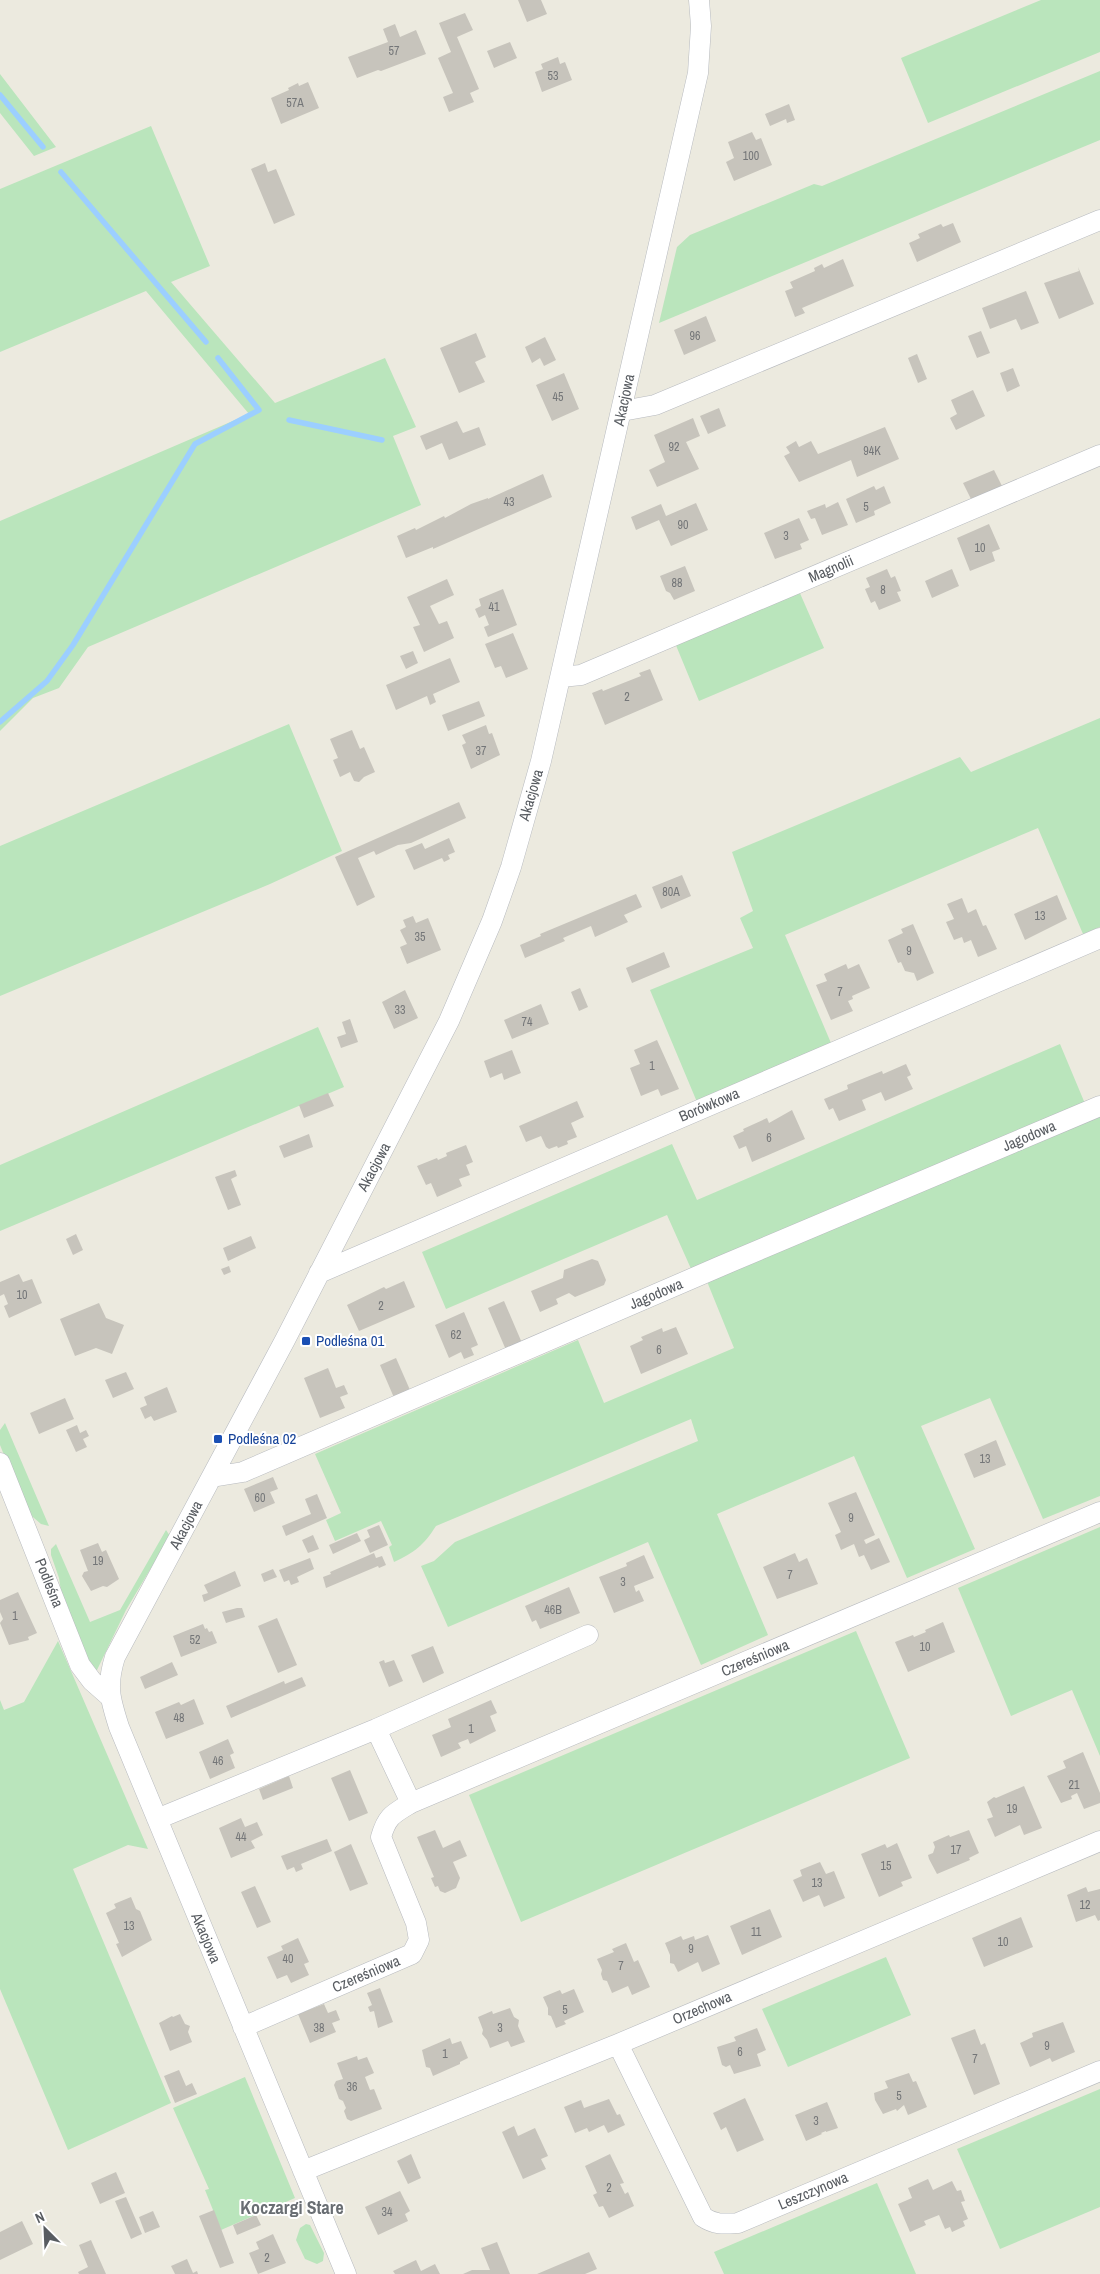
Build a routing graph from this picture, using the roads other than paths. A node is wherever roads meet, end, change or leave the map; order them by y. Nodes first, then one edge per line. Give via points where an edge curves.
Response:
1 (698, 0) edge
2 (1100, 220) edge
3 (622, 411) junction
4 (1100, 456) edge
5 (561, 676) junction
6 (1100, 938) edge
7 (1100, 1106) edge
8 (319, 1273) junction
9 (0, 1462) edge
10 (212, 1477) junction
11 (1100, 1512) edge
12 (588, 1635) dead end
13 (109, 1696) junction
14 (376, 1729) junction
15 (410, 1803) junction
16 (157, 1819) junction
17 (1100, 1842) edge
18 (243, 2027) junction
19 (618, 2044) junction
20 (1100, 2071) edge
21 (303, 2171) junction
22 (346, 2274) edge

1 - 3 street, Akacjowa via 701,26 698,73
2 - 3 street via 655,405
3 - 5 street, Akacjowa
4 - 5 street, Magnolii via 581,675
5 - 8 street, Akacjowa via 541,761 492,921 427,1065
6 - 8 street, Borówkowa
7 - 10 street, Jagodowa via 243,1472
8 - 10 street, Akacjowa
9 - 13 street, Podleśna via 80,1666
10 - 13 street, Akacjowa via 115,1657
11 - 15 street, Czereśniowa
12 - 14 street
13 - 16 street, Akacjowa
14 - 15 street
14 - 16 street
15 - 18 street, Czereśniowa via 390,1815 381,1837 416,1923 419,1940 412,1954
16 - 18 street, Akacjowa
17 - 19 street, Orzechowa
18 - 21 street, Akacjowa
19 - 20 street, Leszczynowa via 703,2217 723,2224 738,2223
19 - 21 street, Orzechowa
21 - 22 street, Akacjowa

